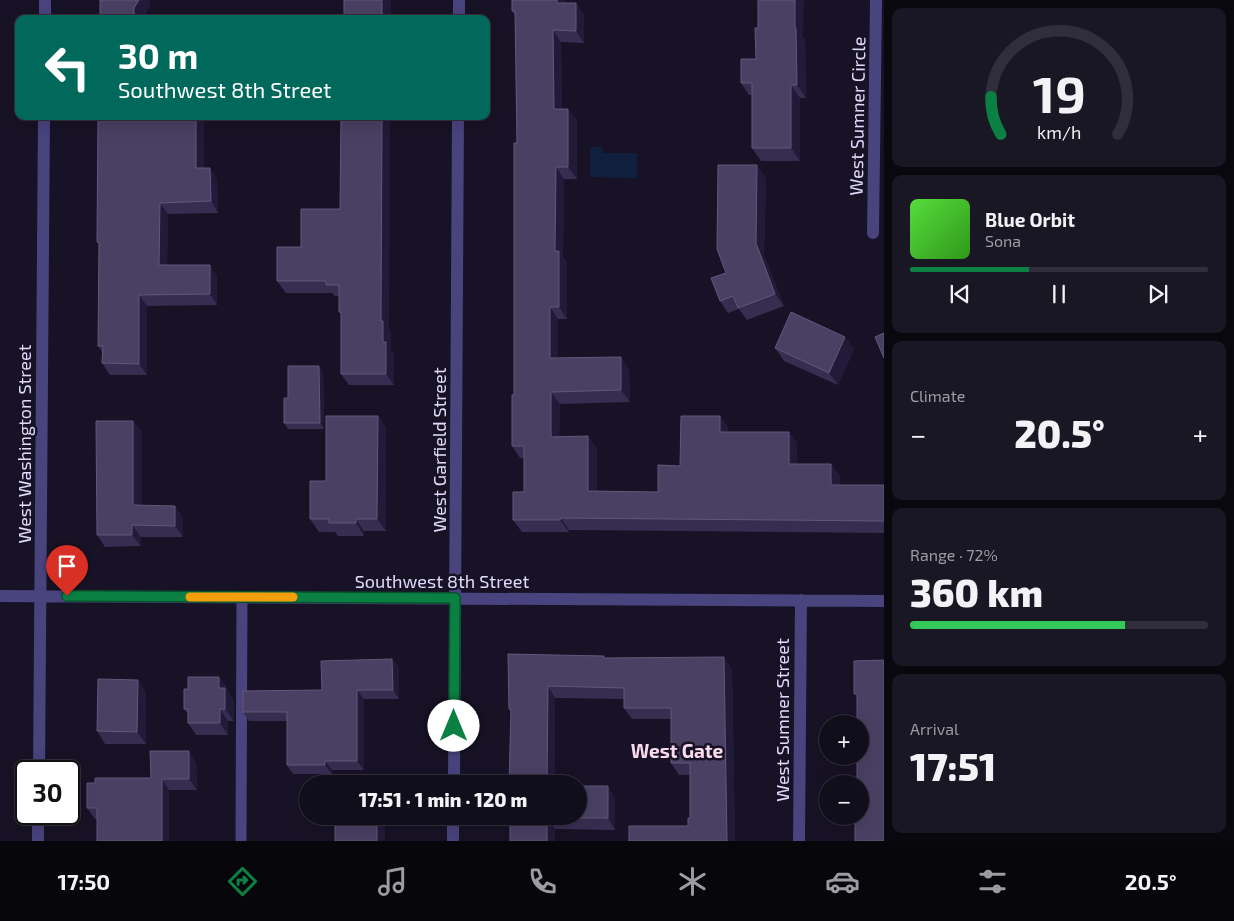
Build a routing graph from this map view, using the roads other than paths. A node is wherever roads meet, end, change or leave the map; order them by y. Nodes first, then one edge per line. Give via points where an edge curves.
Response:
1 (45, 0) edge
2 (459, 0) edge
3 (876, 0) edge
4 (45, 15) edge
5 (459, 15) edge
6 (44, 120) edge
7 (458, 120) edge
8 (873, 233) dead end
9 (0, 596) edge
10 (40, 596) junction
11 (242, 597) junction
12 (455, 598) junction
13 (801, 600) junction
14 (884, 601) edge
15 (39, 760) edge
16 (454, 775) edge
17 (38, 825) edge
18 (454, 825) edge
19 (38, 841) edge
20 (241, 841) edge
21 (453, 841) edge
22 (799, 841) edge

1 - 4 street
2 - 5 street
3 - 8 street, West Sumner Circle
6 - 10 street, West Washington Street
7 - 12 street, West Garfield Street
9 - 10 street, Southwest 8th Street
10 - 11 street, Southwest 8th Street
10 - 15 street, West Washington Street
11 - 12 street, Southwest 8th Street
11 - 20 lane
12 - 13 street, Southwest 8th Street
12 - 16 street, West Garfield Street
13 - 14 street, Southwest 8th Street
13 - 22 street, West Sumner Street
17 - 19 street
18 - 21 street

